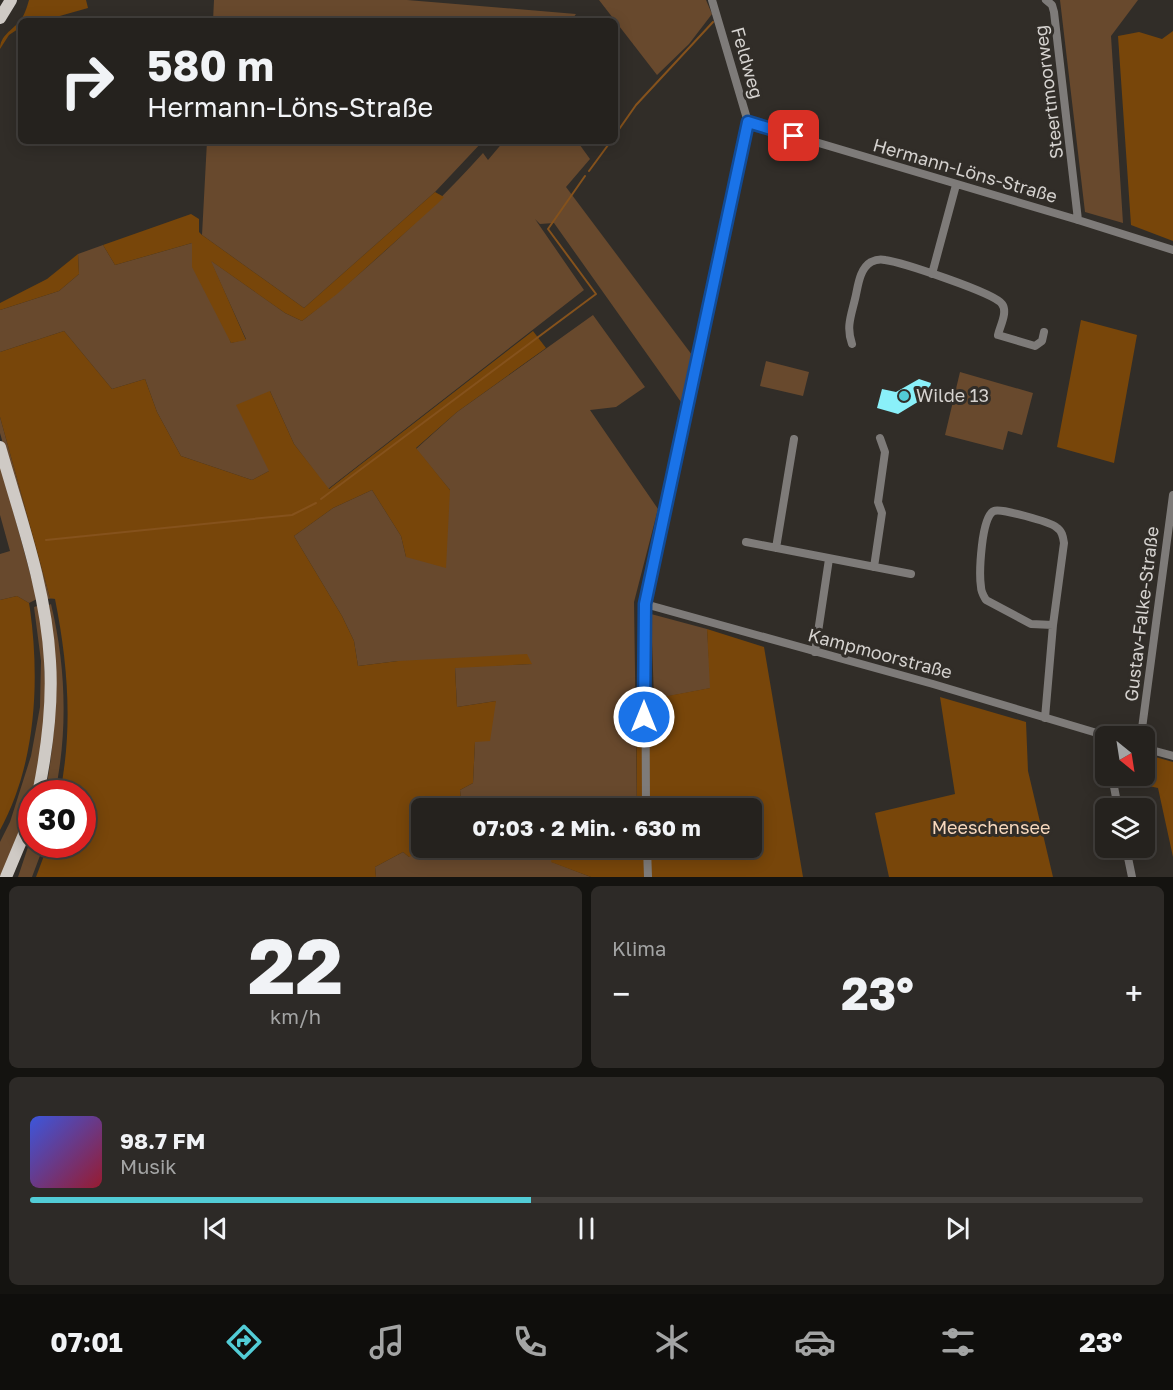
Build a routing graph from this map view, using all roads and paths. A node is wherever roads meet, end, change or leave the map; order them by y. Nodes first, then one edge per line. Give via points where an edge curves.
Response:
1 (712, 0) edge
2 (1046, 0) edge
3 (748, 122) junction
4 (956, 185) junction
5 (1078, 220) junction
6 (1173, 250) edge
7 (932, 274) junction
8 (1044, 333) dead end
9 (852, 344) dead end
10 (880, 438) dead end
11 (794, 439) dead end
12 (0, 447) edge
13 (1173, 495) edge
14 (746, 542) dead end
15 (1169, 547) edge
16 (776, 548) junction
17 (829, 559) junction
18 (874, 567) junction
19 (911, 574) dead end
20 (645, 604) junction
21 (1053, 625) junction
22 (815, 652) junction
23 (1045, 718) junction
24 (1142, 726) edge
25 (1095, 733) edge
26 (1155, 751) edge
27 (1173, 756) edge
28 (41, 780) edge
29 (646, 798) edge
30 (18, 850) edge
31 (647, 858) edge
32 (1128, 858) edge
33 (9, 872) edge
34 (648, 877) edge
35 (1132, 877) edge

1 - 3 street, Feldweg
2 - 5 street, Steertmoorweg via 1054,12
3 - 4 street, Hermann-Löns-Straße
3 - 20 street, Feldweg
4 - 5 street, Hermann-Löns-Straße
4 - 7 street
5 - 6 street, Hermann-Löns-Straße
7 - 8 street via 1002,303 1005,312 998,335 1035,346
7 - 9 street via 885,260 869,263 861,275 847,331
10 - 18 street via 885,452
11 - 16 street
12 - 28 main road via 38,583 48,637 50,709
13 - 15 street, Gustav-Falke-Straße
14 - 16 street
15 - 24 street, Gustav-Falke-Straße
16 - 17 street
17 - 18 street
17 - 22 street
18 - 19 street
20 - 22 street, Kampmoorstraße
20 - 29 street, Feldweg
21 - 21 street via 1062,534 1047,522 994,511 987,517 983,541 980,583 986,600 1031,624
21 - 23 street
22 - 23 street, Kampmoorstraße
23 - 25 street, Kampmoorstraße
26 - 27 street
30 - 33 main road
31 - 34 street
32 - 35 street

